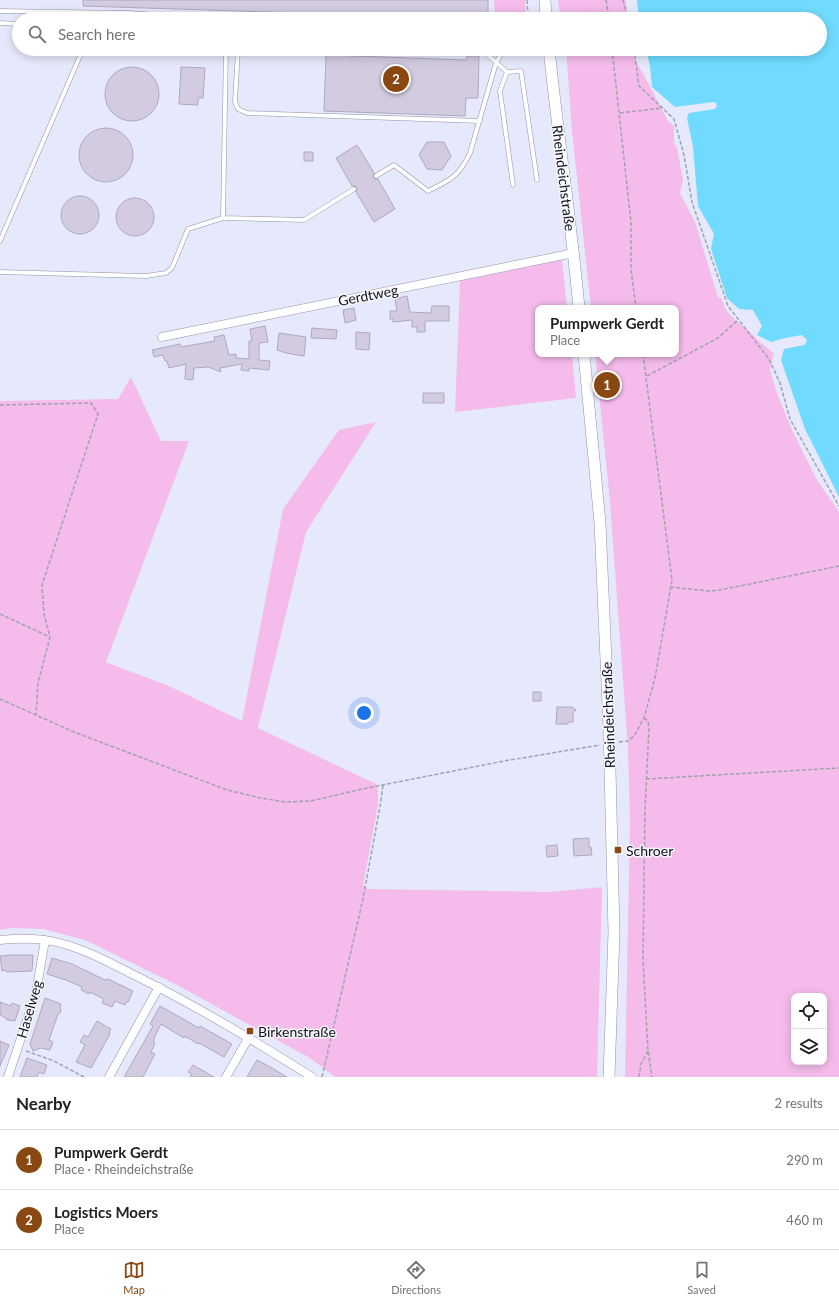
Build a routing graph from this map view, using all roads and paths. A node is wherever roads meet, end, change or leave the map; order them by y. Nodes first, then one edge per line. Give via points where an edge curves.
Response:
1 (527, 0) edge
2 (545, 0) edge
3 (606, 0) edge
4 (623, 0) edge
5 (0, 11) edge
6 (64, 12) edge
7 (528, 12) edge
8 (546, 12) edge
9 (608, 12) edge
10 (626, 12) edge
11 (0, 23) edge
12 (12, 24) edge
13 (80, 56) edge
14 (226, 56) edge
15 (238, 56) edge
16 (488, 56) edge
17 (500, 56) edge
18 (550, 56) edge
19 (613, 56) edge
20 (635, 56) edge
21 (496, 63) junction
22 (507, 72) junction
23 (662, 108) junction
24 (620, 113) junction
25 (480, 121) junction
26 (376, 176) dead end
27 (537, 180) dead end
28 (513, 185) dead end
29 (354, 189) dead end
30 (223, 218) junction
31 (0, 241) edge
32 (574, 253) junction
33 (0, 272) edge
34 (579, 305) edge
35 (636, 305) edge
36 (738, 320) junction
37 (162, 336) dead end
38 (584, 357) edge
39 (644, 357) edge
40 (647, 376) junction
41 (0, 405) edge
42 (839, 506) edge
43 (839, 566) edge
44 (670, 587) junction
45 (0, 614) edge
46 (50, 637) junction
47 (0, 699) edge
48 (36, 715) junction
49 (644, 718) junction
50 (628, 741) dead end
51 (610, 744) junction
52 (839, 768) edge
53 (646, 779) junction
54 (383, 785) junction
55 (0, 940) edge
56 (44, 940) junction
57 (159, 987) junction
58 (249, 1037) junction
59 (18, 1048) junction
60 (648, 1051) junction
61 (0, 1074) edge
62 (7, 1077) edge
63 (84, 1077) edge
64 (109, 1077) edge
65 (226, 1077) edge
66 (312, 1077) edge
67 (322, 1077) edge
68 (609, 1077) edge
69 (640, 1077) edge
70 (652, 1077) edge

1 - 7 path
2 - 8 main road
3 - 9 path
4 - 10 path
5 - 6 lane
11 - 12 lane
13 - 31 lane
14 - 30 lane
15 - 25 lane via 235,102 238,109 248,113
16 - 21 lane
17 - 21 lane
18 - 32 main road, Rheindeichstraße
19 - 24 path
20 - 23 path via 639,86
21 - 22 lane
21 - 25 lane
22 - 27 lane via 521,70
22 - 28 lane via 500,90
23 - 24 path
23 - 36 path via 674,119 684,155 692,202 728,306
24 - 35 path via 631,222 631,269
25 - 26 lane via 470,153 458,173 449,181 428,191 394,165
29 - 30 lane via 304,220
30 - 33 lane via 188,229 172,268 166,273 146,276
32 - 34 main road, Rheindeichstraße
32 - 37 street, Gerdtweg
36 - 40 path via 718,338
36 - 42 path via 769,359 780,382 790,419
38 - 51 main road, Rheindeichstraße via 600,523
39 - 40 path
40 - 44 path via 672,580
41 - 46 path via 92,404 98,414 42,585 44,614
43 - 44 path via 709,591
44 - 49 path via 654,678
45 - 46 path
46 - 48 path via 38,683
47 - 48 path
48 - 54 path via 227,790 261,798 285,802 311,801
49 - 50 path via 634,736
49 - 53 path via 648,721 649,728
51 - 54 path via 504,761
51 - 68 main road, Rheindeichstraße via 614,932
52 - 53 path
53 - 60 path via 643,960
54 - 67 path via 363,899
55 - 56 street
56 - 57 street via 83,951
56 - 59 street, Haselweg via 36,992
57 - 58 street
57 - 64 street
58 - 65 street
58 - 66 street
59 - 62 street, Haselweg
59 - 63 path via 54,1060
60 - 69 path via 641,1064
60 - 70 path
61 - 62 street, Haselweg

